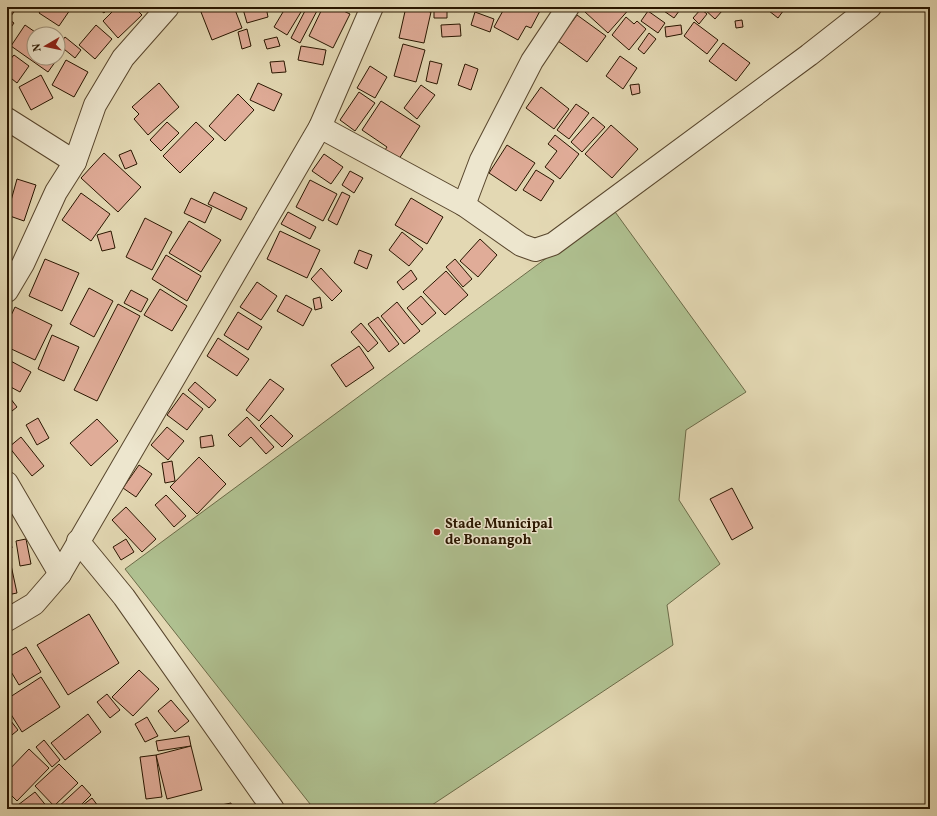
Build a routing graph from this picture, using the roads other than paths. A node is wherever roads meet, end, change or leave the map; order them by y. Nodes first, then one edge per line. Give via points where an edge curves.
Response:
1 (168, 7) edge
2 (372, 7) edge
3 (568, 7) edge
4 (870, 7) edge
5 (7, 119) edge
6 (320, 127) junction
7 (75, 162) junction
8 (464, 204) junction
9 (7, 291) edge
10 (7, 483) edge
11 (78, 541) junction
12 (60, 574) junction
13 (7, 620) edge
14 (272, 809) edge

1 - 7 street via 119,65 95,105
2 - 6 street
3 - 8 street via 532,61 481,160
4 - 8 street via 810,55 553,244 535,250 521,245
5 - 7 street
6 - 8 street
6 - 11 street
7 - 9 street via 56,192 23,264
10 - 12 street
11 - 12 street
11 - 14 street via 124,597
12 - 13 street via 34,604

